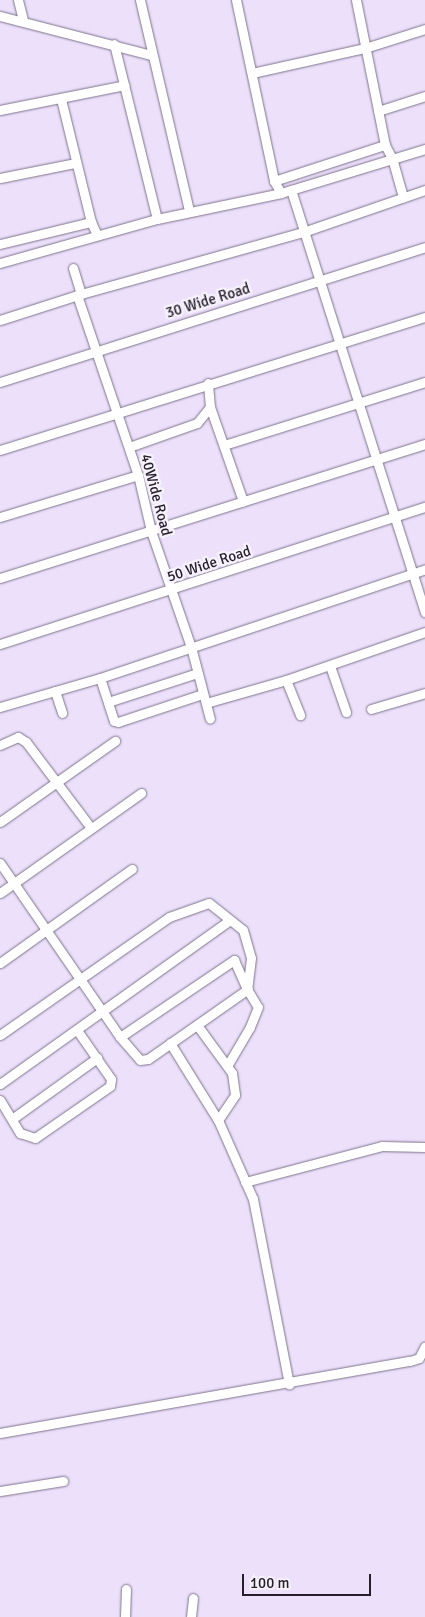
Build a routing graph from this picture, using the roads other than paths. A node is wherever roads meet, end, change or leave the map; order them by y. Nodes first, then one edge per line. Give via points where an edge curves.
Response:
1 (18, 0) edge
2 (140, 0) edge
3 (236, 0) edge
4 (366, 0) edge
5 (356, 2) edge
6 (0, 16) edge
7 (23, 20) junction
8 (425, 29) edge
9 (114, 44) junction
10 (365, 48) junction
11 (151, 55) junction
12 (252, 74) junction
13 (125, 85) junction
14 (425, 96) edge
15 (61, 99) junction
16 (0, 110) edge
17 (378, 111) junction
18 (385, 145) junction
19 (425, 149) edge
20 (392, 158) junction
21 (75, 163) junction
22 (0, 178) edge
23 (274, 181) junction
24 (291, 190) junction
25 (425, 190) edge
26 (281, 193) junction
27 (403, 197) junction
28 (189, 211) junction
29 (157, 219) junction
30 (91, 222) junction
31 (303, 232) junction
32 (97, 235) junction
33 (0, 244) edge
34 (425, 247) edge
35 (0, 263) edge
36 (73, 268) dead end
37 (320, 282) junction
38 (79, 294) junction
39 (425, 317) edge
40 (0, 320) edge
41 (340, 344) junction
42 (96, 350) junction
43 (0, 382) edge
44 (425, 382) edge
45 (208, 384) junction
46 (359, 403) junction
47 (210, 407) junction
48 (118, 413) junction
49 (425, 444) edge
50 (224, 445) junction
51 (129, 447) junction
52 (0, 450) edge
53 (377, 459) junction
54 (138, 475) junction
55 (243, 501) junction
56 (425, 507) edge
57 (397, 516) junction
58 (0, 517) edge
59 (151, 531) junction
60 (425, 569) edge
61 (413, 572) junction
62 (0, 578) edge
63 (171, 591) junction
64 (425, 612) edge
65 (425, 632) edge
66 (0, 644) edge
67 (190, 647) junction
68 (330, 666) junction
69 (197, 673) junction
70 (100, 678) junction
71 (286, 680) junction
72 (55, 691) junction
73 (425, 693) edge
74 (202, 694) junction
75 (108, 702) junction
76 (206, 703) junction
77 (0, 707) edge
78 (371, 709) dead end
79 (346, 712) dead end
80 (62, 713) dead end
81 (300, 716) dead end
82 (210, 719) dead end
83 (115, 741) dead end
84 (0, 745) edge
85 (56, 781) junction
86 (141, 793) dead end
87 (0, 822) edge
88 (91, 828) junction
89 (0, 863) edge
90 (132, 869) dead end
91 (14, 883) junction
92 (0, 893) edge
93 (230, 920) junction
94 (46, 930) junction
95 (0, 963) edge
96 (80, 978) junction
97 (247, 989) junction
98 (103, 1012) junction
99 (197, 1024) junction
100 (77, 1030) junction
101 (0, 1035) edge
102 (120, 1036) junction
103 (170, 1043) junction
104 (97, 1058) junction
105 (227, 1066) junction
106 (0, 1084) edge
107 (0, 1100) edge
108 (12, 1119) junction
109 (218, 1120) junction
110 (425, 1147) edge
111 (245, 1182) junction
112 (425, 1346) edge
113 (288, 1385) junction
114 (0, 1433) edge
115 (63, 1481) dead end
116 (0, 1491) edge
117 (126, 1589) dead end
118 (193, 1598) dead end
119 (125, 1617) edge
120 (191, 1617) edge

1 - 7 street
2 - 11 street
3 - 12 street
4 - 5 street
5 - 10 street
6 - 7 street
7 - 9 street
8 - 10 street
9 - 11 street
9 - 13 street
10 - 12 street
10 - 17 street
11 - 28 street
12 - 23 street
13 - 15 street
13 - 29 street
14 - 17 street
15 - 16 street
15 - 21 street
17 - 18 street
18 - 20 street
18 - 23 street
19 - 20 street
20 - 24 street
20 - 27 street
21 - 22 street
21 - 30 street
23 - 26 street
24 - 26 street
24 - 31 street
25 - 27 street
26 - 28 street
27 - 31 street
28 - 29 street
29 - 32 street
30 - 32 street
30 - 33 street
31 - 37 street
31 - 38 street
32 - 35 street
34 - 37 street, 30 Wide Road
36 - 38 street, 40Wide Road
37 - 41 street
37 - 42 street, 30 Wide Road
38 - 40 street
38 - 42 street, 40Wide Road
39 - 41 street
41 - 45 street
41 - 46 street
42 - 43 street, 30 Wide Road
42 - 48 street, 40Wide Road
44 - 46 street
45 - 47 street
45 - 48 street
46 - 50 street
46 - 53 street
47 - 50 street
47 - 51 street via 197,423
48 - 51 street, 40Wide Road
48 - 52 street
49 - 53 street
50 - 55 street
51 - 54 street, 40Wide Road
53 - 55 street
53 - 57 street
54 - 58 street
54 - 59 street, 40Wide Road
55 - 59 street
56 - 57 street, 50 Wide Road
57 - 61 street
57 - 63 street, 50 Wide Road
59 - 62 street
59 - 63 street, 40Wide Road
60 - 61 street
61 - 64 street
61 - 67 street
63 - 66 street, 50 Wide Road
63 - 67 street, 40Wide Road
65 - 68 street
67 - 69 street, 40Wide Road
67 - 70 street
68 - 71 street
68 - 79 street
69 - 74 street, 40Wide Road
69 - 75 street
70 - 72 street
70 - 75 street
71 - 76 street
71 - 81 street
72 - 77 street
72 - 80 street
73 - 78 street
74 - 75 street via 118,722 114,721
74 - 76 street, 40Wide Road
76 - 82 street, 40Wide Road
83 - 85 street
84 - 85 street via 18,737 26,742
85 - 87 street
85 - 88 street
86 - 88 street
88 - 91 street
89 - 91 street
90 - 94 street
91 - 92 street
91 - 94 street
93 - 96 street via 210,903 169,917
93 - 97 street via 243,930 251,958
93 - 98 street
94 - 95 street
94 - 96 street
96 - 98 street
96 - 101 street
97 - 99 street
97 - 102 street via 234,960
97 - 105 street via 258,1007 250,1028
98 - 100 street
98 - 102 street
99 - 103 street
99 - 105 street
100 - 104 street
100 - 106 street
102 - 103 street via 140,1060 148,1059
103 - 109 street
104 - 108 street
104 - 108 street via 111,1079 110,1086 35,1138 20,1133
105 - 109 street via 232,1073 235,1096
107 - 108 street
109 - 111 street
110 - 111 street via 382,1146
111 - 113 street via 264,1242
112 - 113 street via 419,1358 410,1362
113 - 114 street
115 - 116 street
117 - 119 street
118 - 120 street

